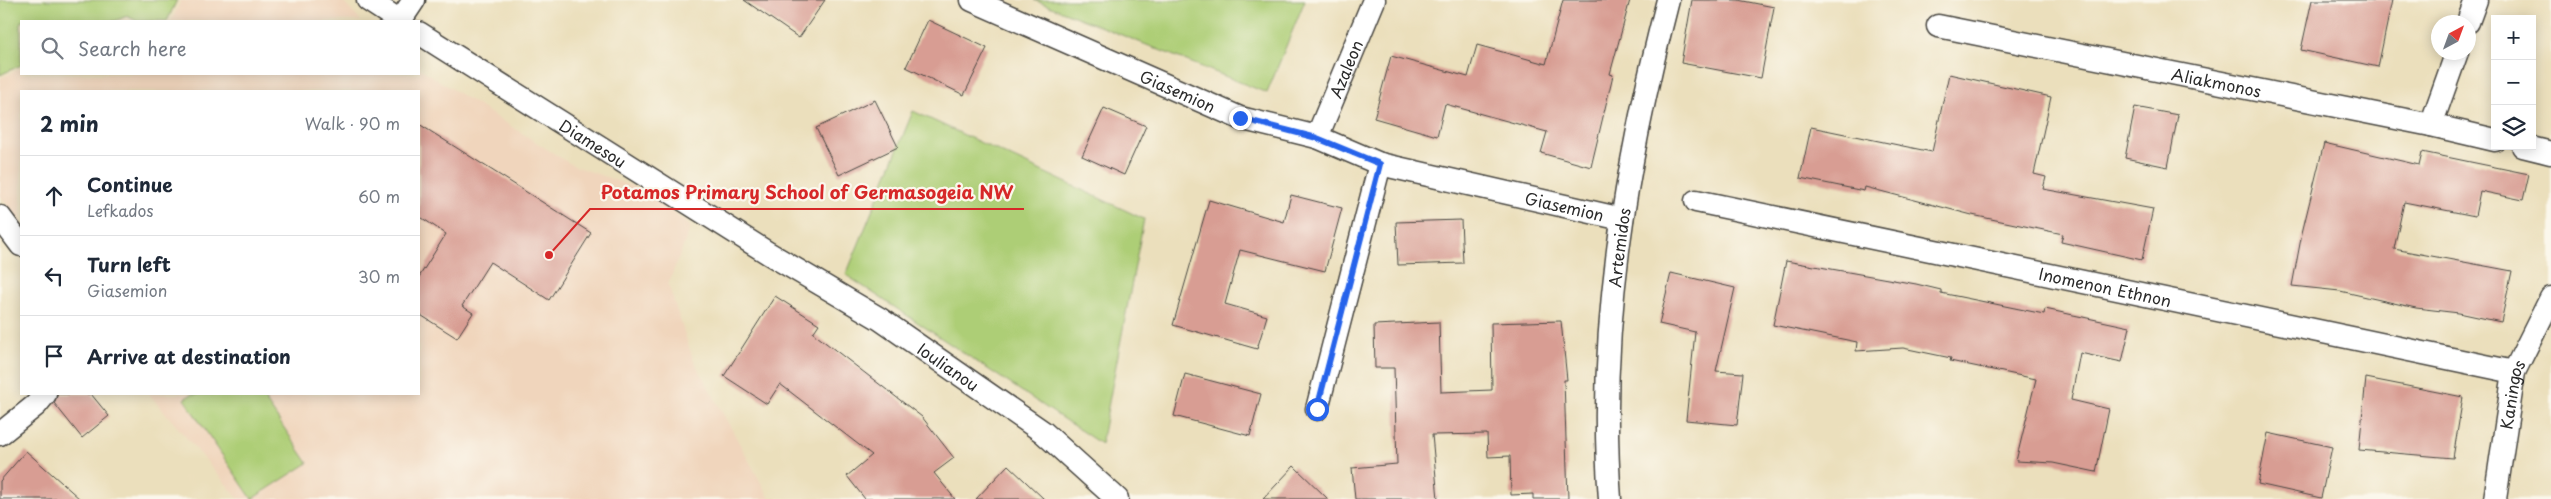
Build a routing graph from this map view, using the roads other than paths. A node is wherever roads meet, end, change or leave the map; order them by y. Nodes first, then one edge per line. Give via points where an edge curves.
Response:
1 (368, 0) edge
2 (414, 0) edge
3 (972, 0) edge
4 (1374, 0) edge
5 (1668, 0) edge
6 (2476, 0) edge
7 (2471, 15) edge
8 (398, 20) edge
9 (401, 20) edge
10 (1938, 26) dead end
11 (420, 34) edge
12 (2454, 60) edge
13 (2431, 125) junction
14 (1317, 138) junction
15 (2491, 139) edge
16 (2536, 149) edge
17 (2551, 153) edge
18 (1380, 164) junction
19 (1696, 201) dead end
20 (0, 217) edge
21 (1622, 219) junction
22 (20, 244) edge
23 (768, 253) joint
24 (2551, 298) edge
25 (2514, 372) junction
26 (44, 395) edge
27 (1317, 409) dead end
28 (0, 434) edge
29 (1117, 499) edge
30 (1610, 499) edge
31 (2494, 499) edge

1 - 8 street
2 - 9 street
3 - 14 street, Giasemion via 1240,118
4 - 14 street, Azaleon
5 - 21 street, Artemidos via 1647,82
6 - 7 street
10 - 13 street, Aliakmonos
11 - 23 street, Diamesou
12 - 13 street
13 - 15 street, Aliakmonos
14 - 18 street, Giasemion
16 - 17 street
18 - 21 street, Giasemion
18 - 27 street
19 - 25 street, Inomenon Ethnon
20 - 22 street
21 - 30 street, Artemidos via 1608,355
23 - 29 street, Ioulianou via 880,319 1043,432
24 - 25 street, Kaningos
25 - 31 street, Kaningos
26 - 28 street

